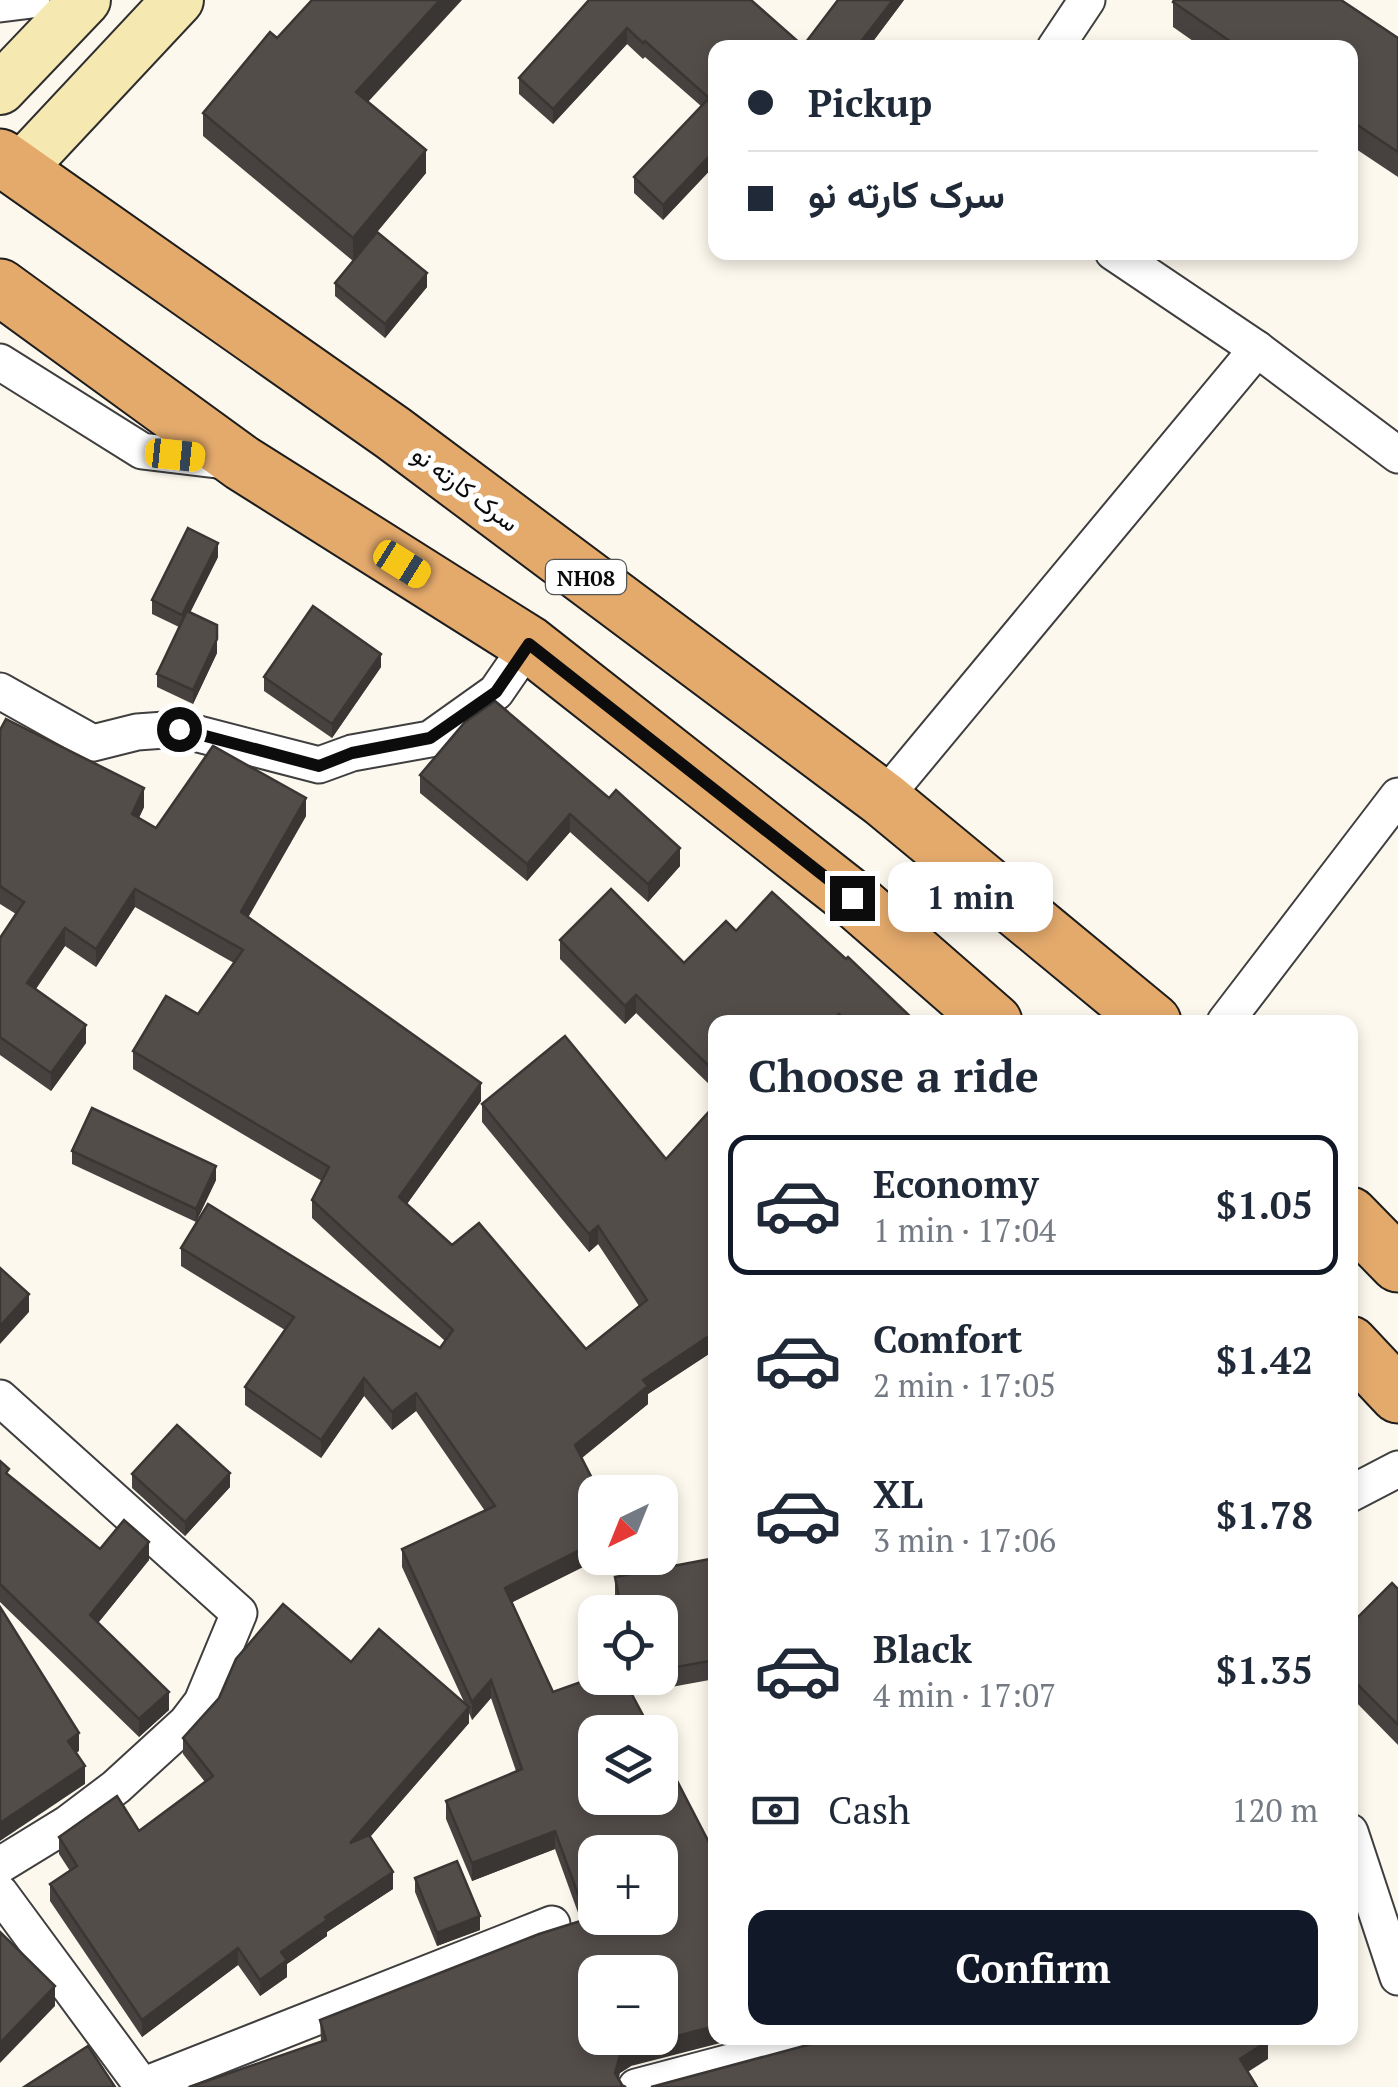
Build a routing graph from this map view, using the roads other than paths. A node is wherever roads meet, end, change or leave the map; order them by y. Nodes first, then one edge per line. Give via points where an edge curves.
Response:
1 (32, 0) edge
2 (85, 0) edge
3 (178, 0) edge
4 (1086, 0) edge
5 (0, 4) edge
6 (1060, 40) edge
7 (0, 88) edge
8 (9, 164) edge
9 (1125, 260) edge
10 (0, 287) edge
11 (1257, 348) junction
12 (0, 362) edge
13 (1398, 455) edge
14 (242, 463) junction
15 (529, 644) junction
16 (0, 691) edge
17 (1398, 796) edge
18 (883, 799) junction
19 (986, 1015) edge
20 (1145, 1015) edge
21 (1230, 1015) edge
22 (1358, 1223) edge
23 (1398, 1264) edge
24 (1358, 1352) edge
25 (1398, 1395) edge
26 (0, 1398) edge
27 (1398, 1468) edge
28 (1358, 1490) edge
29 (1358, 1856) edge
30 (0, 1866) edge
31 (0, 1893) edge
32 (552, 1924) dead end
33 (1398, 1978) edge
34 (794, 2045) edge
35 (143, 2086) edge
36 (636, 2087) edge

1 - 5 street
2 - 7 main road
3 - 8 main road
4 - 6 street
8 - 18 highway, سرک کارته نو / NH08 via 393,433
9 - 11 street
10 - 14 highway
11 - 13 street
11 - 18 street
12 - 14 street via 142,451
14 - 15 highway
15 - 16 street via 496,692 430,738 319,766 179,729 93,743
15 - 19 highway via 852,898
17 - 21 street
18 - 20 highway, سرک کارته نو / NH08
22 - 23 highway
24 - 25 highway
26 - 30 street via 239,1613 202,1702 186,1723 104,1796
27 - 28 street
29 - 33 street
31 - 35 street
32 - 35 street
34 - 36 street

